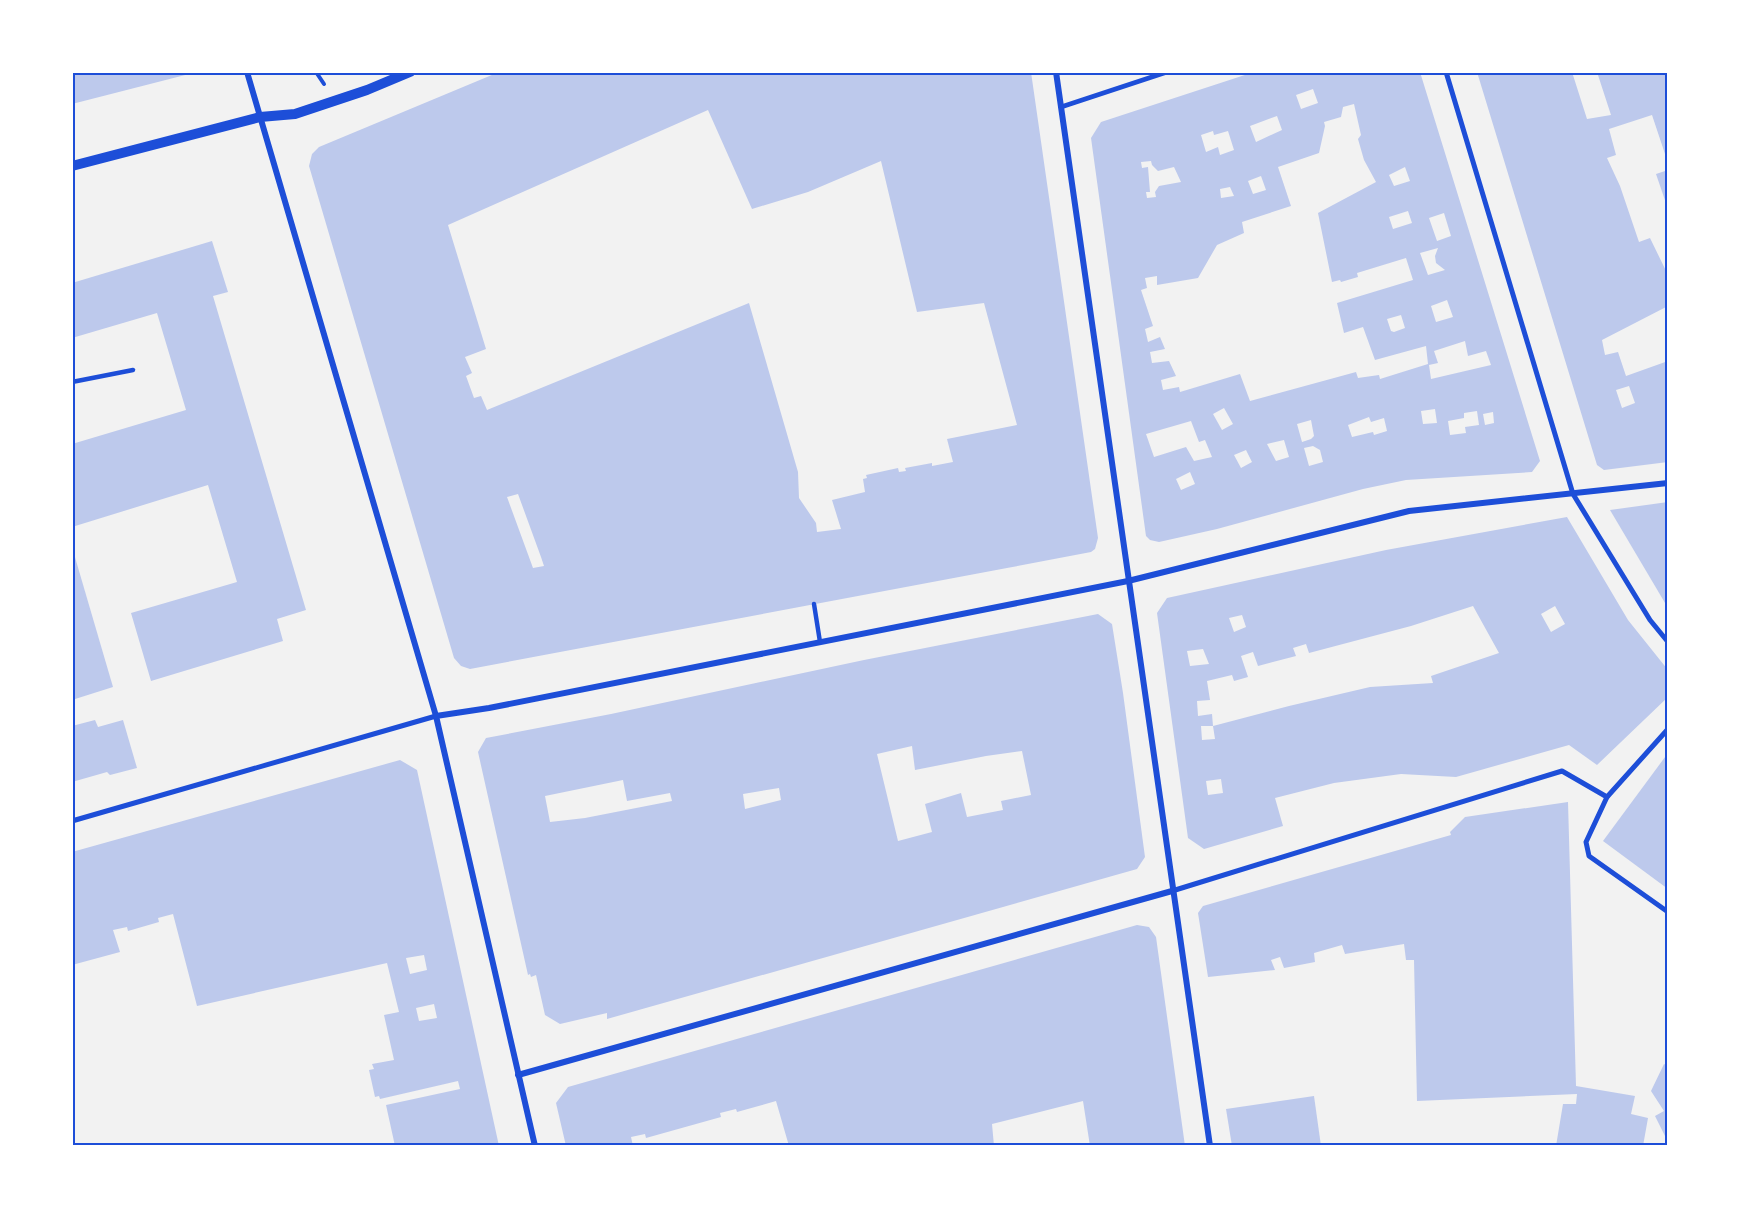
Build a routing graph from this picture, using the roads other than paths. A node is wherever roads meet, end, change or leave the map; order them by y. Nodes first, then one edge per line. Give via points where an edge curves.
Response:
1 (247, 72) edge
2 (410, 72) edge
3 (1056, 72) edge
4 (1167, 72) edge
5 (1446, 72) edge
6 (1061, 107) junction
7 (260, 117) junction
8 (72, 166) edge
9 (133, 370) dead end
10 (72, 382) edge
11 (1668, 483) edge
12 (1573, 494) junction
13 (1128, 581) junction
14 (814, 604) dead end
15 (820, 642) junction
16 (1668, 642) edge
17 (436, 716) junction
18 (1668, 729) edge
19 (1608, 797) junction
20 (72, 821) edge
21 (1172, 891) junction
22 (1668, 912) edge
23 (518, 1075) junction
24 (535, 1146) edge
25 (1210, 1146) edge

1 - 7 street
2 - 7 street via 295,114
3 - 6 street
4 - 6 street
5 - 12 street
6 - 13 street
7 - 8 street
7 - 17 street
9 - 10 lane
11 - 12 street
12 - 13 street via 1409,511
12 - 16 street via 1650,620
13 - 15 street
13 - 21 street
14 - 15 lane
15 - 17 street
17 - 20 street
17 - 23 street
18 - 19 street
19 - 21 street via 1562,771
19 - 22 street via 1586,842 1588,856
21 - 23 street
21 - 25 street
23 - 24 street

